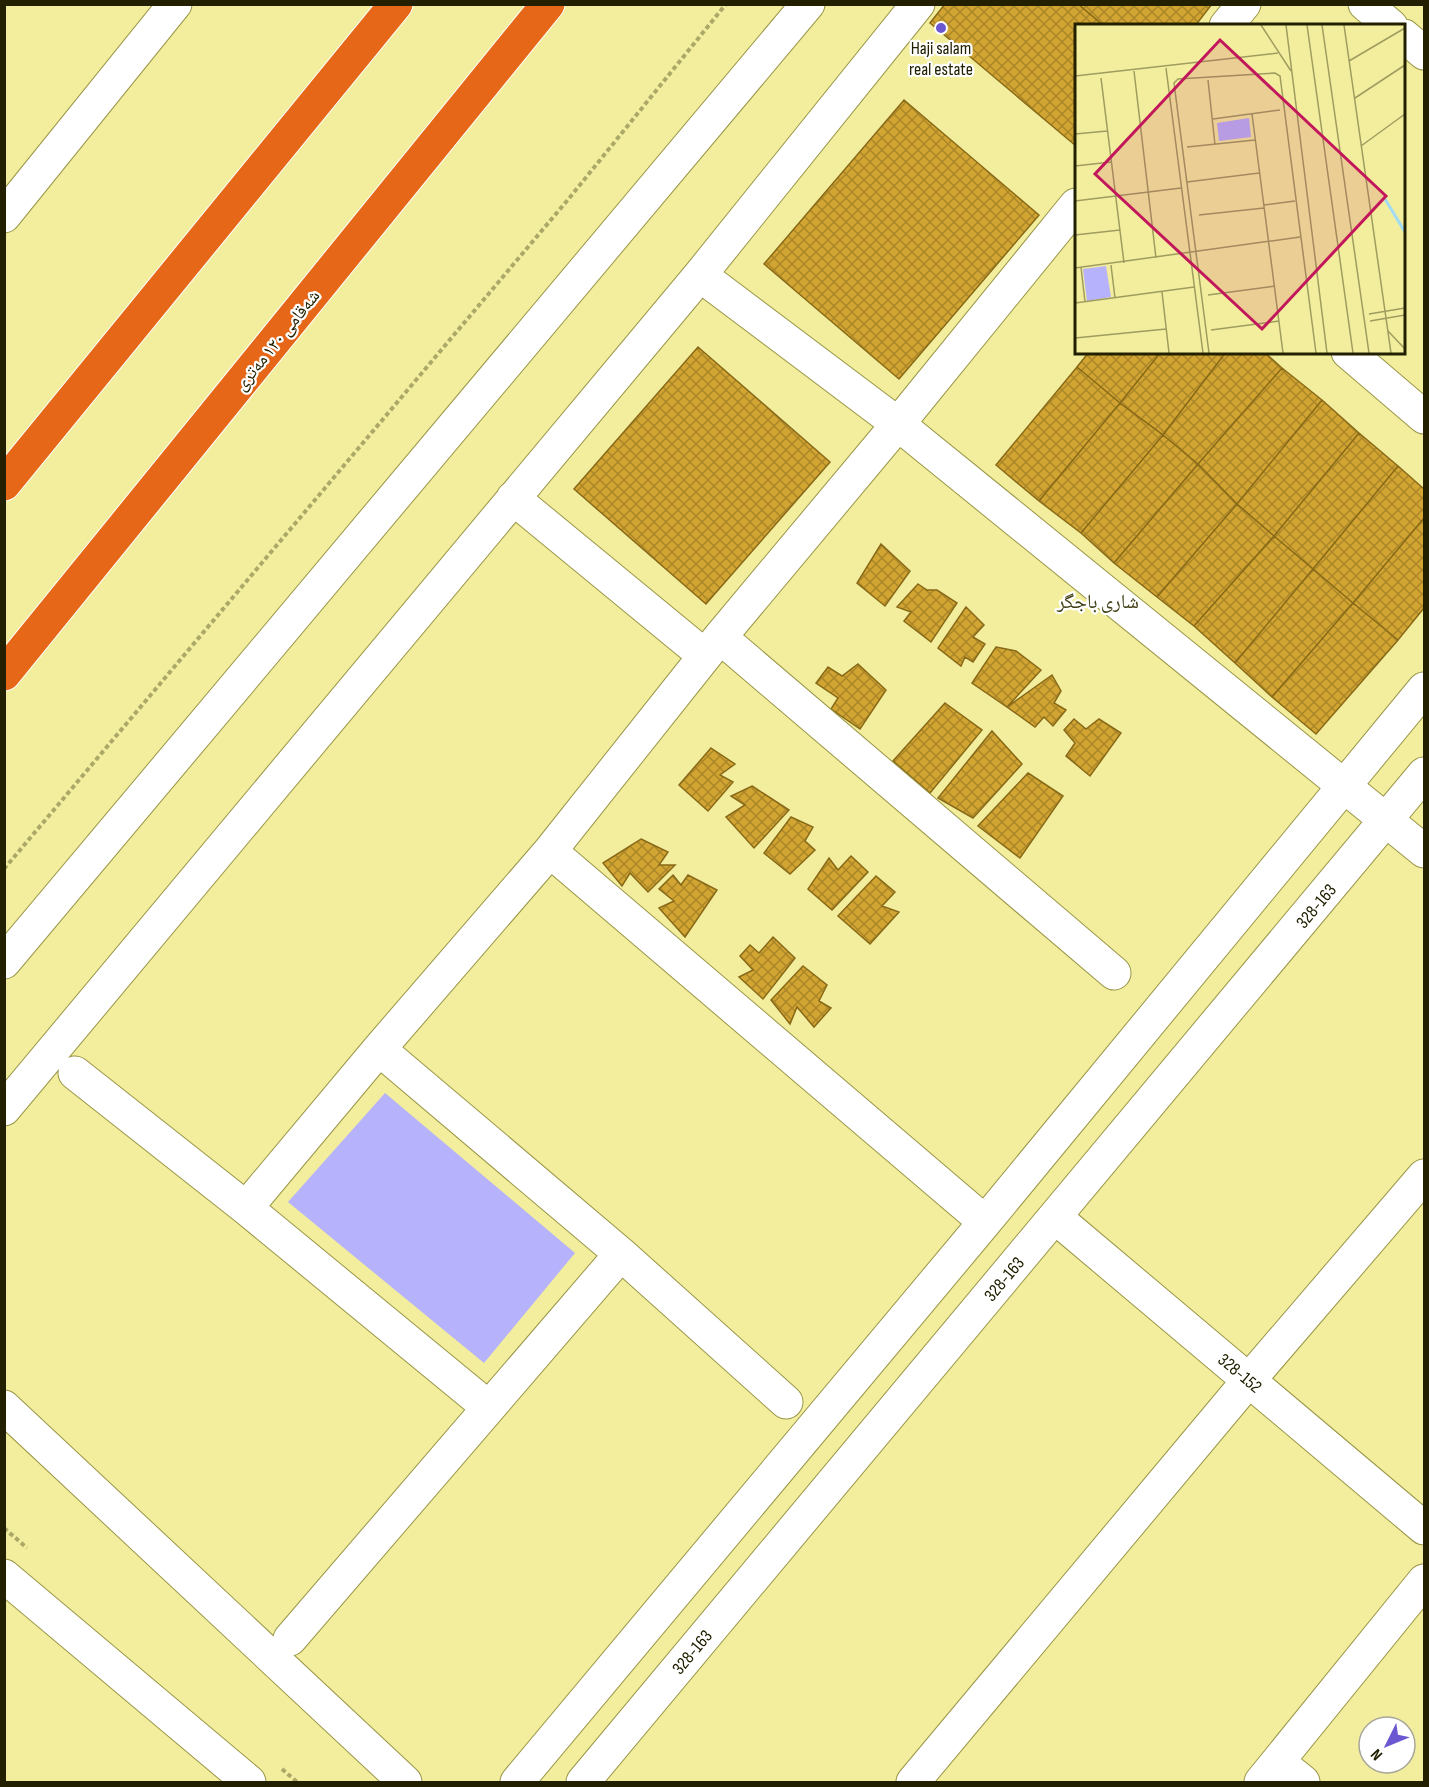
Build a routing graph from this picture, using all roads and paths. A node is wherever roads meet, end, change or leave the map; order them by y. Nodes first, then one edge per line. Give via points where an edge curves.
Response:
1 (175, 4) edge
2 (396, 4) edge
3 (548, 4) edge
4 (726, 4) edge
5 (808, 4) edge
6 (918, 4) edge
7 (1244, 4) edge
8 (1365, 4) edge
9 (1228, 24) edge
10 (1389, 24) edge
11 (1405, 37) edge
12 (1425, 53) edge
13 (1075, 207) edge
14 (4, 216) edge
15 (700, 275) junction
16 (1350, 354) edge
17 (1425, 417) edge
18 (898, 424) junction
19 (4, 484) edge
20 (513, 498) junction
21 (712, 646) junction
22 (4, 674) edge
23 (1425, 689) edge
24 (1425, 774) edge
25 (1343, 786) junction
26 (1388, 820) junction
27 (550, 851) junction
28 (1425, 851) edge
29 (4, 869) edge
30 (4, 962) edge
31 (1114, 973) dead end
32 (379, 1049) junction
33 (75, 1073) dead end
34 (4, 1109) edge
35 (1425, 1176) edge
36 (246, 1208) junction
37 (1055, 1217) junction
38 (985, 1222) junction
39 (621, 1254) junction
40 (1249, 1380) junction
41 (786, 1402) dead end
42 (4, 1407) edge
43 (488, 1407) junction
44 (1425, 1528) edge
45 (4, 1576) edge
46 (1425, 1581) edge
47 (290, 1639) dead end
48 (1281, 1776) edge
49 (249, 1782) edge
50 (405, 1782) edge
51 (517, 1782) edge
52 (583, 1782) edge
53 (913, 1782) edge

1 - 14 street
2 - 19 highway
3 - 22 highway, شەقامی ١٢٠ مەتری
4 - 29 path via 571,196
5 - 30 street
6 - 15 street
7 - 9 street
8 - 10 street
11 - 12 street
13 - 18 street
15 - 18 street
15 - 20 street
16 - 17 street
18 - 21 street
18 - 25 street
20 - 21 street
20 - 34 street
21 - 27 street
21 - 31 street
23 - 25 street
24 - 26 street, 328-163
25 - 26 street
25 - 38 street
26 - 28 street
26 - 37 street, 328-163
27 - 32 street
27 - 38 street
32 - 36 street
32 - 39 street
33 - 36 street
35 - 40 street
36 - 43 street
37 - 40 street, 328-152
37 - 52 street, 328-163
38 - 51 street
39 - 41 street
39 - 43 street
40 - 44 street, 328-152
40 - 53 street
42 - 50 street
43 - 47 street
45 - 49 street
46 - 48 street

